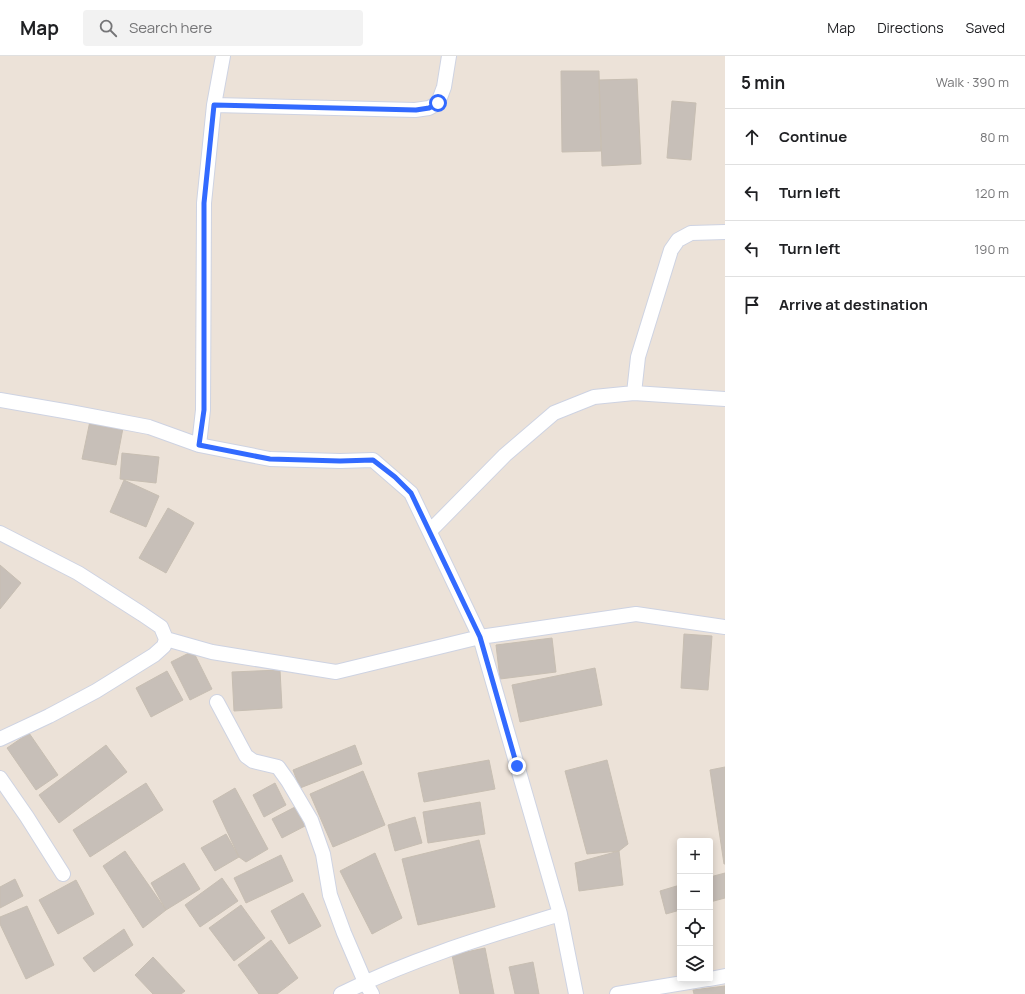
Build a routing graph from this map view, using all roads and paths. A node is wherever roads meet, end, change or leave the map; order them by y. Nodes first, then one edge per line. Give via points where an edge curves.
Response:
1 (223, 56) edge
2 (449, 56) edge
3 (214, 105) junction
4 (725, 232) edge
5 (634, 393) junction
6 (725, 399) edge
7 (0, 400) edge
8 (199, 445) junction
9 (430, 530) junction
10 (0, 533) edge
11 (725, 627) edge
12 (480, 637) junction
13 (166, 639) junction
14 (217, 702) dead end
15 (0, 739) edge
16 (0, 778) edge
17 (63, 874) dead end
18 (560, 914) junction
19 (725, 976) edge
20 (713, 978) edge
21 (691, 982) edge
22 (369, 988) edge
23 (341, 994) edge
24 (576, 994) edge
25 (617, 994) edge

1 - 3 street
2 - 3 street via 444,87 438,103 429,108 416,110
3 - 8 street via 204,203 204,410
4 - 5 street via 691,233 678,240 671,250 638,357
5 - 6 street
5 - 9 street via 594,397 554,413 505,454
7 - 8 street via 149,427
8 - 9 street via 270,459 373,460 411,493
9 - 12 street
10 - 13 street via 78,573 161,628
11 - 12 street via 636,614
12 - 13 street via 336,672 212,652
12 - 18 street
13 - 15 street via 164,646 154,655 96,691
14 - 22 street via 246,756 253,761 278,767 311,820 323,854 330,895 344,934
16 - 17 street
18 - 22 street via 455,946
18 - 24 street
19 - 20 street
21 - 25 street
22 - 23 street

